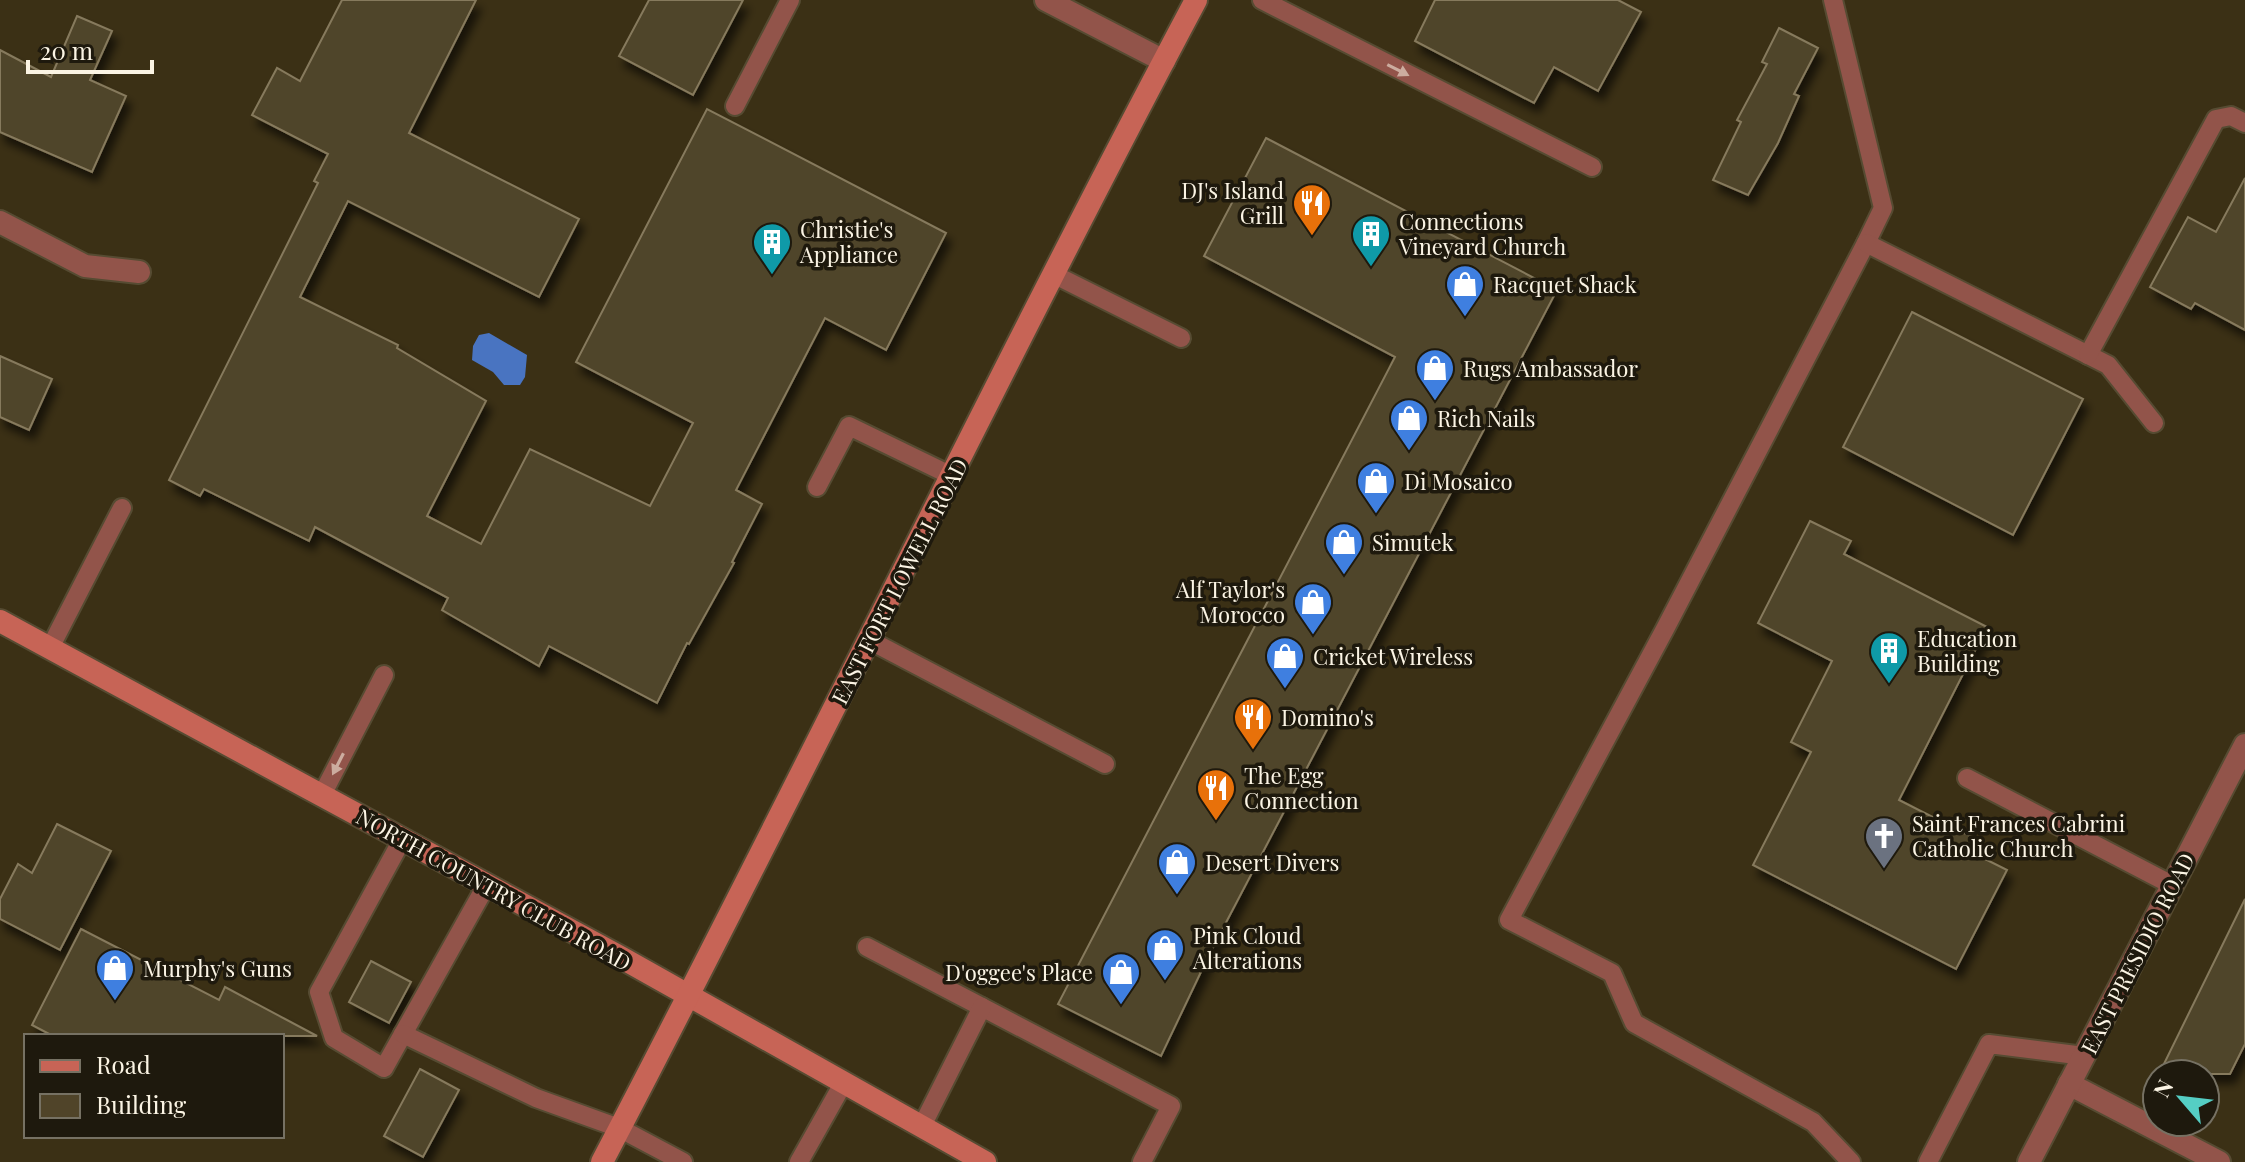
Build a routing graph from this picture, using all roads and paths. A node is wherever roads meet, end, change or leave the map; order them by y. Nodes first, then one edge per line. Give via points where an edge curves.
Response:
1 (790, 0) edge
2 (1046, 0) edge
3 (1196, 0) edge
4 (1262, 0) edge
5 (1833, 0) edge
6 (1164, 61) junction
7 (735, 106) dead end
8 (2245, 123) edge
9 (1592, 167) dead end
10 (0, 222) edge
11 (1866, 243) junction
12 (139, 272) dead end
13 (1053, 274) junction
14 (1181, 338) dead end
15 (2088, 355) junction
16 (2154, 423) dead end
17 (952, 476) junction
18 (817, 487) dead end
19 (122, 508) dead end
20 (0, 621) edge
21 (869, 640) junction
22 (50, 648) junction
23 (384, 675) dead end
24 (2245, 745) edge
25 (1105, 764) dead end
26 (1967, 778) dead end
27 (322, 795) junction
28 (403, 838) junction
29 (487, 884) junction
30 (2172, 885) junction
31 (867, 947) dead end
32 (689, 996) junction
33 (982, 1007) junction
34 (403, 1034) junction
35 (2084, 1056) junction
36 (844, 1082) junction
37 (2069, 1084) junction
38 (922, 1126) junction
39 (619, 1128) junction
40 (952, 1154) edge
41 (602, 1162) edge
42 (683, 1162) edge
43 (799, 1162) edge
44 (985, 1162) edge
45 (1142, 1162) edge
46 (1851, 1162) edge
47 (1928, 1162) edge
48 (2029, 1162) edge
49 (2219, 1162) edge

1 - 7 lane
2 - 6 street
3 - 6 main road, EAST FORT LOWELL ROAD
4 -> 9 lane
5 - 11 lane via 1883,208
6 - 13 main road, EAST FORT LOWELL ROAD
8 - 15 lane via 2231,116 2216,119
10 - 12 street via 85,266
11 - 15 lane
11 - 46 lane via 1509,920 1612,973 1634,1023 1813,1122
13 - 14 lane
13 - 17 main road, EAST FORT LOWELL ROAD
15 - 16 lane via 2108,365
17 - 18 lane via 849,426
17 - 21 main road, EAST FORT LOWELL ROAD
19 - 22 lane
20 - 22 main road, NORTH COUNTRY CLUB ROAD
21 - 25 lane
21 - 32 main road, EAST FORT LOWELL ROAD
22 - 27 main road, NORTH COUNTRY CLUB ROAD
23 -> 27 lane
24 - 30 street, EAST PRESIDIO ROAD
26 - 30 lane
27 - 28 main road, NORTH COUNTRY CLUB ROAD
28 - 29 main road, NORTH COUNTRY CLUB ROAD
28 - 34 lane via 319,992 334,1038 384,1068
29 - 32 main road, NORTH COUNTRY CLUB ROAD
29 - 34 lane
30 - 35 street, EAST PRESIDIO ROAD
31 - 33 lane
32 - 36 main road, NORTH COUNTRY CLUB ROAD
32 - 39 main road, EAST FORT LOWELL ROAD
33 - 38 lane
33 - 45 lane via 1171,1106
34 - 39 lane via 536,1098
35 - 37 street, EAST PRESIDIO ROAD
35 - 47 lane via 1989,1044
36 - 38 main road, NORTH COUNTRY CLUB ROAD
36 - 43 lane
37 - 48 street, EAST PRESIDIO ROAD
37 - 49 street
38 - 40 main road, NORTH COUNTRY CLUB ROAD
39 - 41 main road, EAST FORT LOWELL ROAD
39 - 42 lane
40 - 44 main road, NORTH COUNTRY CLUB ROAD

